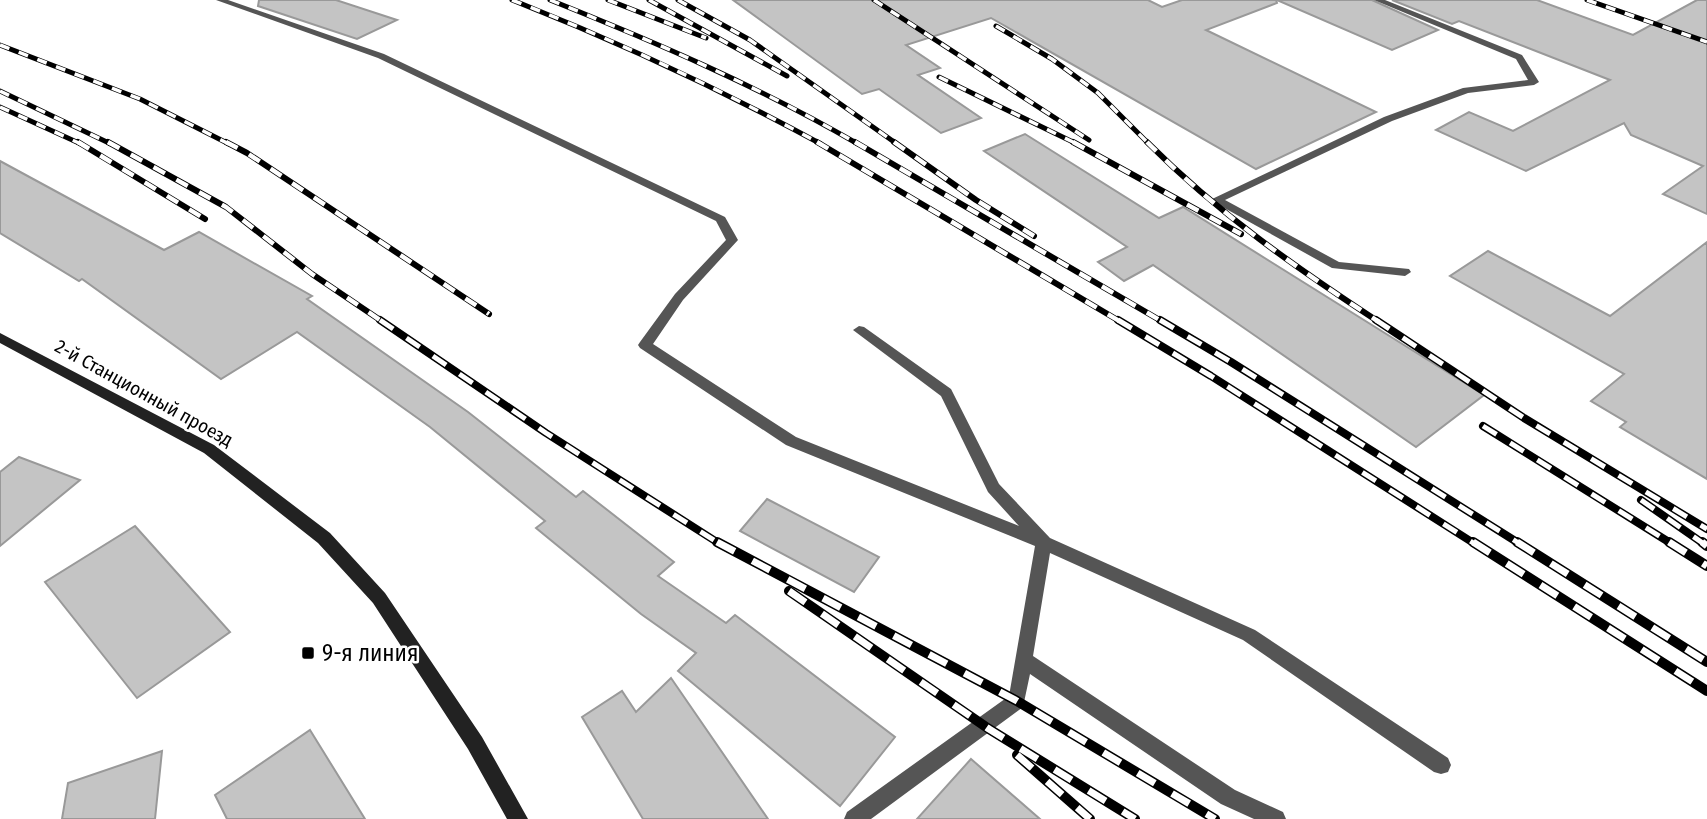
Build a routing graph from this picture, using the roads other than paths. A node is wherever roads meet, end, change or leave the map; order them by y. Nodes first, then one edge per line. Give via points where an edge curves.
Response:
1 (220, 0) edge
2 (1378, 0) edge
3 (1405, 272) dead end
4 (859, 330) dead end
5 (0, 337) edge
6 (1044, 542) junction
7 (1024, 660) junction
8 (1441, 765) dead end
9 (519, 819) edge
10 (854, 819) edge
11 (1276, 819) edge

1 - 6 lane via 381,56 721,219 732,240 679,297 645,345 791,441
2 - 3 lane via 1519,57 1534,82 1466,90 1388,119 1216,200 1336,265
4 - 6 lane via 946,393 993,488
5 - 9 main road, 2-й Станционный проезд via 209,449 324,538 379,598 475,743
6 - 7 lane
6 - 8 lane via 1249,635
7 - 10 lane via 1017,701
7 - 11 lane via 1228,797

